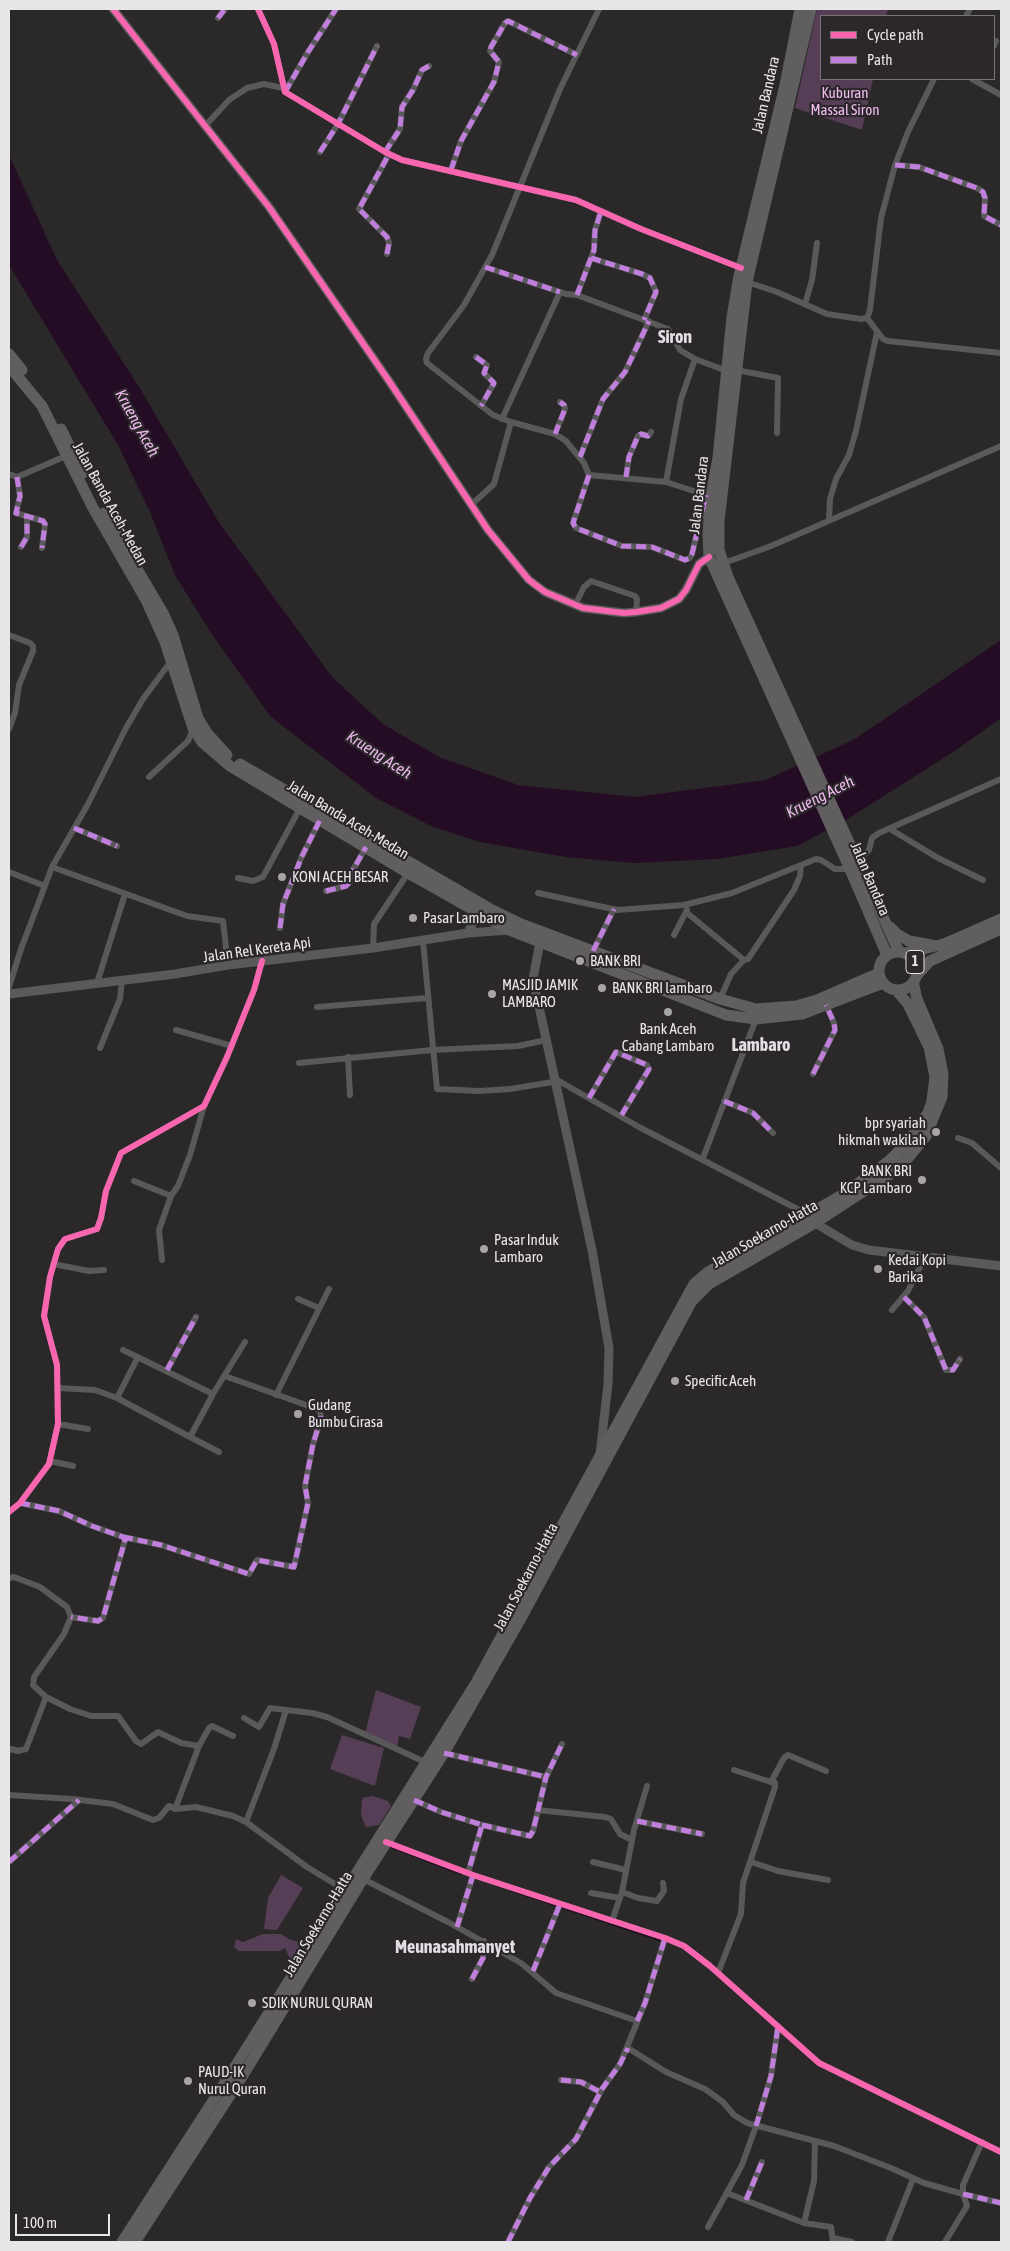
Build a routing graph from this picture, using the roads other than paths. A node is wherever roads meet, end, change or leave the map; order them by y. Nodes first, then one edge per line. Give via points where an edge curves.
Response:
1 (113, 9) edge
2 (226, 9) edge
3 (258, 9) edge
4 (336, 9) edge
5 (599, 9) edge
6 (800, 9) edge
7 (810, 9) edge
8 (218, 18) dead end
9 (376, 46) dead end
10 (577, 55) junction
11 (429, 66) dead end
12 (934, 80) edge
13 (976, 80) edge
14 (284, 90) junction
15 (1000, 92) edge
16 (338, 124) junction
17 (206, 125) junction
18 (320, 152) dead end
19 (387, 153) junction
20 (895, 165) junction
21 (451, 170) junction
22 (521, 187) junction
23 (601, 211) junction
24 (1001, 225) edge
25 (816, 244) dead end
26 (387, 254) dead end
27 (591, 258) junction
28 (485, 268) junction
29 (741, 268) junction
30 (747, 282) junction
31 (560, 292) junction
32 (577, 295) junction
33 (805, 304) junction
34 (868, 318) junction
35 (647, 321) junction
36 (877, 332) junction
37 (1001, 353) edge
38 (9, 354) edge
39 (476, 357) dead end
40 (695, 359) junction
41 (9, 366) edge
42 (731, 370) junction
43 (560, 402) dead end
44 (481, 406) junction
45 (502, 419) junction
46 (511, 422) junction
47 (651, 432) dead end
48 (777, 433) dead end
49 (555, 434) junction
50 (1001, 446) edge
51 (66, 456) junction
52 (580, 457) junction
53 (723, 459) junction
54 (9, 474) edge
55 (589, 475) junction
56 (17, 477) junction
57 (626, 477) junction
58 (666, 482) junction
59 (709, 494) junction
60 (471, 504) junction
61 (27, 517) junction
62 (829, 520) junction
63 (21, 547) dead end
64 (42, 548) dead end
65 (709, 557) junction
66 (690, 558) junction
67 (724, 563) junction
68 (699, 564) junction
69 (723, 578) junction
70 (575, 606) junction
71 (636, 612) junction
72 (9, 635) edge
73 (170, 661) junction
74 (194, 728) junction
75 (9, 729) edge
76 (149, 777) dead end
77 (1001, 779) edge
78 (300, 808) junction
79 (320, 820) junction
80 (74, 828) junction
81 (890, 829) junction
82 (363, 841) junction
83 (117, 846) dead end
84 (854, 864) junction
85 (801, 865) junction
86 (52, 868) junction
87 (9, 872) edge
88 (408, 873) junction
89 (238, 878) dead end
90 (983, 880) dead end
91 (45, 886) junction
92 (326, 891) dead end
93 (538, 893) dead end
94 (125, 894) junction
95 (685, 908) junction
96 (614, 909) junction
97 (473, 910) junction
98 (1001, 919) edge
99 (884, 920) junction
100 (280, 928) dead end
101 (509, 930) junction
102 (1001, 930) edge
103 (468, 933) junction
104 (674, 934) dead end
105 (423, 941) junction
106 (540, 942) junction
107 (944, 944) junction
108 (373, 948) junction
109 (593, 951) junction
110 (902, 952) junction
111 (887, 955) junction
112 (744, 960) junction
113 (262, 961) junction
114 (228, 966) junction
115 (881, 978) junction
116 (915, 979) junction
117 (122, 980) junction
118 (97, 983) junction
119 (9, 987) edge
120 (896, 990) junction
121 (9, 994) edge
122 (427, 998) junction
123 (720, 999) junction
124 (826, 1005) junction
125 (317, 1007) dead end
126 (756, 1019) junction
127 (176, 1030) dead end
128 (546, 1040) junction
129 (232, 1046) junction
130 (100, 1048) dead end
131 (432, 1050) junction
132 (348, 1057) junction
133 (299, 1063) dead end
134 (812, 1074) dead end
135 (555, 1081) junction
136 (350, 1095) dead end
137 (589, 1098) junction
138 (724, 1101) junction
139 (204, 1106) junction
140 (621, 1116) junction
141 (773, 1133) dead end
142 (958, 1138) dead end
143 (703, 1158) junction
144 (1001, 1168) edge
145 (134, 1181) dead end
146 (171, 1196) junction
147 (811, 1218) junction
148 (767, 1244) junction
149 (925, 1257) junction
150 (162, 1260) dead end
151 (53, 1264) junction
152 (1001, 1266) edge
153 (104, 1270) dead end
154 (329, 1289) dead end
155 (904, 1297) junction
156 (298, 1298) dead end
157 (319, 1308) junction
158 (892, 1310) dead end
159 (196, 1317) dead end
160 (245, 1342) dead end
161 (123, 1350) dead end
162 (138, 1357) junction
163 (960, 1360) dead end
164 (167, 1370) junction
165 (225, 1376) junction
166 (58, 1388) junction
167 (213, 1394) junction
168 (276, 1395) junction
169 (117, 1398) junction
170 (58, 1424) junction
171 (88, 1429) dead end
172 (190, 1437) junction
173 (219, 1452) dead end
174 (600, 1454) junction
175 (50, 1461) junction
176 (74, 1466) dead end
177 (20, 1503) junction
178 (9, 1512) edge
179 (123, 1536) junction
180 (558, 1541) junction
181 (549, 1557) junction
182 (9, 1578) edge
183 (70, 1617) junction
184 (46, 1697) junction
185 (286, 1710) junction
186 (244, 1718) dead end
187 (233, 1736) dead end
188 (562, 1744) dead end
189 (199, 1746) junction
190 (9, 1751) edge
191 (444, 1753) junction
192 (427, 1763) junction
193 (734, 1770) dead end
194 (826, 1771) dead end
195 (546, 1778) junction
196 (771, 1782) junction
197 (647, 1786) dead end
198 (9, 1794) edge
199 (78, 1800) junction
200 (414, 1800) junction
201 (175, 1809) junction
202 (538, 1810) junction
203 (246, 1822) junction
204 (637, 1822) junction
205 (482, 1825) junction
206 (702, 1834) dead end
207 (632, 1840) junction
208 (386, 1842) junction
209 (377, 1850) junction
210 (9, 1862) edge
211 (593, 1862) dead end
212 (750, 1862) junction
213 (626, 1870) junction
214 (471, 1877) junction
215 (363, 1879) junction
216 (828, 1880) dead end
217 (663, 1882) dead end
218 (345, 1890) junction
219 (590, 1894) dead end
220 (621, 1895) junction
221 (559, 1907) junction
222 (612, 1921) junction
223 (457, 1927) junction
224 (484, 1941) junction
225 (664, 1941) junction
226 (533, 1971) junction
227 (718, 1973) junction
228 (472, 1979) dead end
229 (637, 2021) junction
230 (778, 2026) junction
231 (258, 2040) junction
232 (628, 2048) junction
233 (561, 2080) dead end
234 (600, 2092) junction
235 (756, 2126) junction
236 (815, 2141) junction
237 (981, 2144) junction
238 (1001, 2152) edge
239 (762, 2162) dead end
240 (913, 2179) junction
241 (727, 2193) junction
242 (963, 2194) junction
243 (746, 2200) junction
244 (1001, 2202) edge
245 (804, 2223) junction
246 (708, 2228) dead end
247 (833, 2240) edge
248 (122, 2242) edge
249 (135, 2242) edge
250 (508, 2242) edge
251 (852, 2242) edge
252 (888, 2242) edge
253 (946, 2242) edge

1 - 17 street
2 - 8 street
3 - 14 street via 274,44
4 - 14 street
5 - 10 street
6 - 29 highway, Jalan Bandara
7 - 30 highway, Jalan Bandara
9 - 16 street
10 - 21 street via 505,23 490,51 498,62 494,82 461,141
10 - 22 street
11 - 19 street via 422,70 402,107 400,129
12 - 20 street
13 - 15 street
14 - 16 street
14 - 17 street via 264,84 247,88 229,100
16 - 18 street
16 - 19 street
17 - 60 street via 318,276
19 - 21 street via 402,160
19 - 26 street via 359,209 387,237
20 - 24 street via 910,164 977,188 985,198 984,216
20 - 34 street via 882,218
21 - 22 street
22 - 23 street via 576,200
22 - 28 street
23 - 27 street
23 - 29 street
25 - 33 street via 812,280
27 - 32 street
27 - 35 street via 650,278 656,292
28 - 31 street
28 - 44 street via 426,360
29 - 42 highway, Jalan Bandara
30 - 33 street
30 - 42 highway, Jalan Bandara
31 - 32 street
31 - 45 street
32 - 35 street
33 - 34 street via 827,314
34 - 36 street
35 - 40 street via 668,329 680,350
35 - 52 street via 624,372 603,399
36 - 37 street via 888,341
36 - 62 street via 849,456 836,479 830,499
38 - 82 highway, Jalan Banda Aceh-Medan via 45,398 100,505 158,601 173,635 198,718 207,733 221,750 240,764
39 - 44 street via 487,365 484,373 494,384
40 - 42 street
40 - 58 street via 680,399
41 - 51 highway, Jalan Banda Aceh-Medan via 38,400
42 - 48 street via 778,378
42 - 53 highway, Jalan Bandara
43 - 49 street via 565,409
44 - 45 street
45 - 46 street
46 - 49 street
46 - 60 street via 494,484
47 - 57 street via 648,436 638,436
49 - 52 street
50 - 62 street
51 - 56 street
51 - 73 highway, Jalan Banda Aceh-Medan via 146,600
52 - 55 street
53 - 59 highway, Jalan Bandara
53 - 67 highway, Jalan Bandara via 718,535
54 - 56 street
55 - 57 street
55 - 66 street via 573,523 576,528 622,546 652,547 685,560
56 - 61 street via 20,496 16,513
57 - 58 street
58 - 59 street
59 - 65 highway, Jalan Bandara
59 - 66 street
60 - 70 street via 529,580 545,592
61 - 63 street via 27,537
61 - 64 street via 41,519 44,524
62 - 67 street
65 - 68 street
65 - 69 highway, Jalan Bandara
66 - 68 street
67 - 69 highway, Jalan Bandara
68 - 71 street via 679,599 661,608
69 - 84 highway, Jalan Bandara
70 - 71 street
70 - 71 street via 584,586 590,581 635,596
72 - 75 street via 30,643 33,651 19,686 16,713
73 - 74 highway, Jalan Banda Aceh-Medan
73 - 80 street via 126,728
74 - 76 street via 188,741
74 - 78 highway, Jalan Banda Aceh-Medan via 202,742 230,766
77 - 81 street
78 - 79 highway, Jalan Banda Aceh-Medan
78 - 89 street via 263,877 252,881
79 - 82 highway, Jalan Banda Aceh-Medan
79 - 100 street via 283,904
80 - 83 street
80 - 86 street
81 - 84 street via 872,838 866,855
81 - 90 street
82 - 88 highway, Jalan Banda Aceh-Medan
82 - 92 street via 350,882
82 - 109 highway, Jalan Banda Aceh-Medan via 521,924
84 - 85 street via 835,869 816,859
84 - 99 highway, Jalan Bandara
84 - 111 highway, Jalan Bandara
85 - 95 street
85 - 112 street via 800,876 782,910 751,957
86 - 91 street
86 - 94 street
87 - 91 street
88 - 97 highway, Jalan Banda Aceh-Medan
88 - 108 street via 374,924
91 - 119 street
93 - 96 street
94 - 114 street via 186,916 223,921
94 - 118 street
95 - 96 street
95 - 104 street
95 - 112 street
96 - 109 street
97 - 101 highway, Jalan Banda Aceh-Medan
97 - 103 street via 474,920
98 - 107 highway, 1
99 - 107 highway via 909,941
99 - 110 highway, Jalan Bandara
101 - 103 street, Jalan Rel Kereta Api
101 - 106 highway, Jalan Banda Aceh-Medan
102 - 116 highway, 1 via 930,961
103 - 105 street, Jalan Rel Kereta Api
105 - 108 street, Jalan Rel Kereta Api
105 - 122 street
106 - 126 highway, Jalan Banda Aceh-Medan via 726,1014
106 - 128 street via 533,979
107 - 110 highway, 1
108 - 113 street, Jalan Rel Kereta Api
109 - 123 highway, Jalan Banda Aceh-Medan
110 - 111 highway, 1
110 - 116 highway, 1 via 915,962
111 - 115 highway, 1 via 881,961
112 - 123 street via 731,974
113 - 114 street, Jalan Rel Kereta Api
113 - 129 street
114 - 117 street, Jalan Rel Kereta Api
115 - 120 highway, 1
115 - 123 highway, Jalan Banda Aceh-Medan via 796,1006 756,1009
115 - 124 highway, Jalan Banda Aceh-Medan
116 - 120 highway, 1 via 905,988
116 - 147 highway, Jalan Soekarno-Hatta via 940,1058 943,1086 938,1112 926,1136 900,1166 883,1180
117 - 118 street, Jalan Rel Kereta Api
117 - 130 street via 120,999
118 - 121 street, Jalan Rel Kereta Api
120 - 147 highway, Jalan Soekarno-Hatta via 908,1004 929,1047 935,1077 928,1113 907,1143 889,1161
122 - 125 street
122 - 131 street
124 - 126 highway, Jalan Banda Aceh-Medan via 802,1014
124 - 134 street via 834,1030
126 - 138 street
127 - 129 street
128 - 131 street via 518,1046
128 - 135 street
129 - 139 street
131 - 132 street
131 - 135 street via 439,1091 518,1088
132 - 133 street
132 - 136 street
135 - 137 street
135 - 174 street via 594,1258 609,1348
137 - 140 street
137 - 140 street via 616,1052 647,1065 649,1069
138 - 141 street via 754,1113
138 - 143 street
139 - 146 street via 190,1155
139 - 151 street via 121,1153 106,1191 97,1229 65,1240
140 - 143 street
142 - 144 street via 972,1143
143 - 147 street
145 - 146 street
146 - 150 street via 159,1230
147 - 148 highway, Jalan Soekarno-Hatta
147 - 149 street via 852,1245
148 - 174 highway, Jalan Soekarno-Hatta via 708,1272 694,1284
148 - 180 highway, Jalan Soekarno-Hatta via 709,1284 692,1301
149 - 152 street
149 - 155 street
151 - 153 street via 89,1271
151 - 166 street via 44,1316 57,1365
154 - 157 street
155 - 158 street
155 - 163 street via 924,1317 946,1370 953,1370
156 - 157 street
157 - 168 street
159 - 164 street
160 - 165 street
161 - 162 street
162 - 164 street
162 - 169 street
164 - 167 street
165 - 167 street
165 - 168 street
166 - 169 street via 95,1390
166 - 170 street
167 - 172 street
168 - 179 street via 320,1410 321,1418 305,1486 308,1503 294,1567 257,1560 249,1574
169 - 172 street
170 - 171 street
170 - 175 street
172 - 173 street
174 - 180 highway, Jalan Soekarno-Hatta
175 - 176 street
175 - 177 street
177 - 178 street
177 - 179 street via 59,1511
179 - 183 street via 125,1540 103,1618 98,1621
180 - 181 highway, Jalan Soekarno-Hatta
181 - 191 highway, Jalan Soekarno-Hatta via 512,1635
181 - 192 highway, Jalan Soekarno-Hatta
182 - 183 street via 40,1587 67,1607
183 - 184 street via 64,1634 34,1677 33,1685
184 - 189 street via 91,1716 118,1716 139,1744 158,1732 181,1743
184 - 190 street via 26,1749
185 - 186 street via 270,1708 259,1727
185 - 192 street via 327,1717
185 - 203 street
187 - 189 street via 212,1726
188 - 195 street
189 - 201 street
191 - 195 street
191 - 200 highway, Jalan Soekarno-Hatta
192 - 209 highway, Jalan Soekarno-Hatta
193 - 196 street
194 - 196 street via 788,1755
195 - 202 street
196 - 212 street via 775,1787
197 - 204 street
198 - 199 street
199 - 201 street via 118,1805 153,1820 160,1818 169,1806
199 - 210 street
200 - 205 street
200 - 208 highway, Jalan Soekarno-Hatta
201 - 203 street via 196,1807
202 - 205 street via 530,1836
202 - 207 street via 606,1817 620,1834
203 - 218 street via 307,1867
204 - 206 street
204 - 207 street
205 - 214 street
207 - 213 street
208 - 209 highway, Jalan Soekarno-Hatta
208 - 214 street
209 - 215 highway, Jalan Soekarno-Hatta
209 - 218 highway, Jalan Soekarno-Hatta
211 - 213 street
212 - 216 street
212 - 227 street via 743,1883 741,1914
213 - 220 street
214 - 221 street
214 - 223 street
215 - 223 street
215 - 231 highway, Jalan Soekarno-Hatta
217 - 220 street via 664,1891 656,1901
218 - 231 highway, Jalan Soekarno-Hatta
219 - 220 street
220 - 222 street
221 - 222 street
221 - 226 street
222 - 225 street
223 - 224 street
224 - 226 street
224 - 228 street via 483,1958
225 - 227 street via 684,1946
225 - 229 street via 646,2003
226 - 229 street via 556,1993
227 - 230 street
229 - 232 street
230 - 235 street via 771,2076
230 - 237 street via 797,2045 830,2069
231 - 248 highway, Jalan Soekarno-Hatta
231 - 249 highway, Jalan Soekarno-Hatta
232 - 234 street
232 - 235 street via 666,2072 705,2089 740,2120
233 - 234 street via 581,2082
234 - 250 street via 576,2139 549,2167
235 - 236 street
235 - 241 street
236 - 240 street
236 - 245 street via 814,2181
237 - 238 street
237 - 242 street
239 - 243 street
240 - 242 street
240 - 252 street
241 - 243 street
241 - 246 street
242 - 244 street
242 - 253 street via 967,2206
243 - 245 street
245 - 247 street via 831,2227
247 - 251 street

